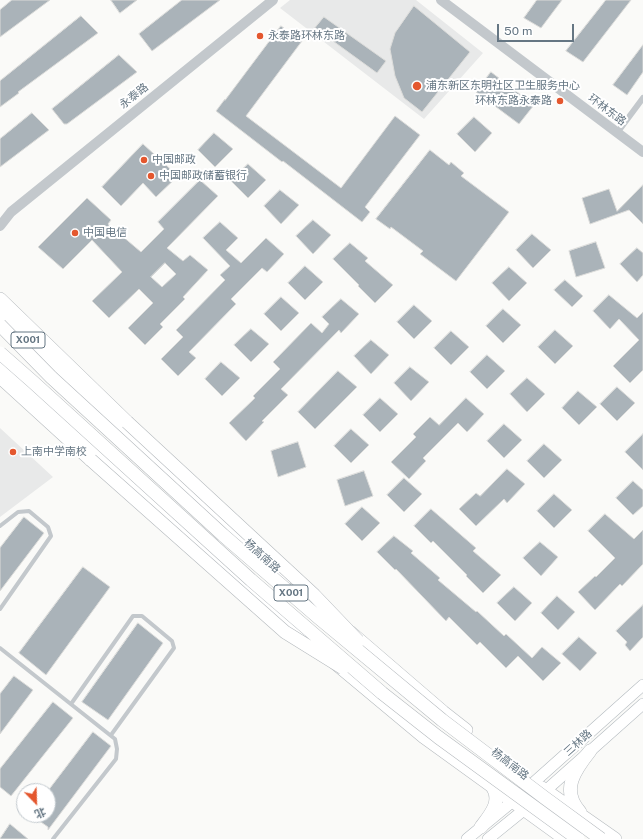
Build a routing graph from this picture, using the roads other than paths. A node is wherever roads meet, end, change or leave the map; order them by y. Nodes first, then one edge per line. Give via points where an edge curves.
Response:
1 (274, 0) edge
2 (441, 0) edge
3 (643, 98) edge
4 (617, 133) junction
5 (643, 152) edge
6 (11, 212) junction
7 (0, 216) edge
8 (0, 226) edge
9 (0, 298) edge
10 (0, 313) edge
11 (0, 325) edge
12 (47, 344) junction
13 (0, 353) edge
14 (0, 367) edge
15 (56, 367) junction
16 (0, 377) edge
17 (0, 526) edge
18 (0, 609) edge
19 (0, 648) edge
20 (394, 675) junction
21 (643, 685) edge
22 (378, 694) junction
23 (71, 704) junction
24 (643, 704) edge
25 (111, 735) junction
26 (590, 751) junction
27 (534, 783) junction
28 (489, 784) junction
29 (545, 790) junction
30 (513, 801) junction
31 (525, 809) junction
32 (588, 820) junction
33 (482, 827) junction
34 (52, 839) edge
35 (467, 839) edge
36 (488, 839) edge
37 (565, 839) edge
38 (578, 839) edge
39 (601, 839) edge
40 (614, 839) edge

1 - 6 street, 永泰路
2 - 4 street, 环林东路
3 - 4 street
4 - 5 street, 环林东路
6 - 7 street, 永泰路
6 - 8 street, 永泰路
9 - 12 main road
10 - 15 main road, 杨高南路 / X001
11 - 20 main road, 杨高南路 / X001, bridge via 52,377 223,535 319,618
12 - 15 main road
12 - 20 main road, bridge via 127,422 314,594
13 - 22 main road, 杨高南路 / X001, bridge
14 - 22 main road, 杨高南路 / X001 via 266,606
15 - 20 main road, 杨高南路 / X001
16 - 22 main road, bridge via 285,632
17 - 18 lane via 18,512 29,511 48,527 51,536
19 - 23 lane
20 - 22 main road
20 - 27 main road, 杨高南路 / X001
20 - 39 main road, 杨高南路 / X001, bridge via 442,720
21 - 27 main road, 三林路
22 - 28 main road, 杨高南路 / X001 via 424,737
22 - 38 main road, 杨高南路 / X001, bridge
23 - 25 lane
23 - 25 lane via 133,616 142,616 172,641 174,648
24 - 26 main road, 三林路
25 - 34 lane via 115,739 116,759
26 - 29 main road, 三林路
26 - 32 main road via 575,771 570,789 576,808
27 - 29 main road, 杨高南路
27 - 30 main road, 三林路
28 - 30 main road, 杨高南路
28 - 33 main road via 494,789 496,800
29 - 31 main road, 三林路
29 - 32 main road, 杨高南路
30 - 31 main road, 杨高南路
30 - 33 main road, 三林路
31 - 36 main road, 三林路
31 - 37 main road, 杨高南路
32 - 40 main road, 杨高南路
33 - 35 main road, 三林路

